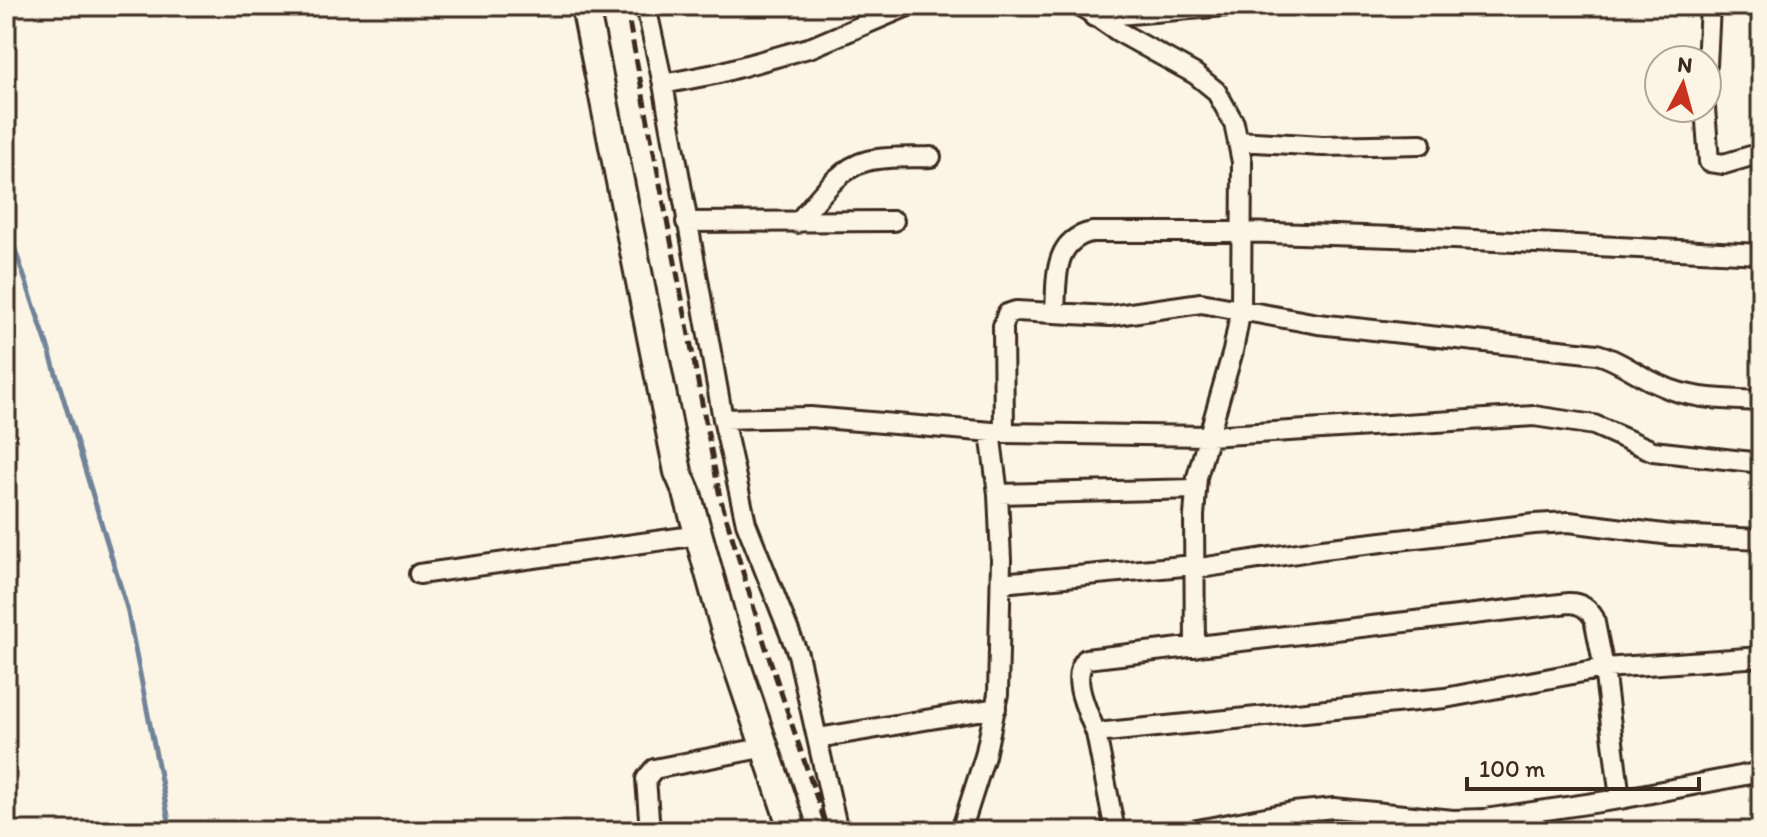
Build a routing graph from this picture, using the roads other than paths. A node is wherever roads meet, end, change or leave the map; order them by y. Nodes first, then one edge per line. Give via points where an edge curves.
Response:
1 (585, 6) edge
2 (646, 6) edge
3 (908, 6) edge
4 (1226, 6) edge
5 (1710, 6) edge
6 (1087, 12) edge
7 (1708, 44) edge
8 (663, 84) junction
9 (1706, 124) edge
10 (1238, 141) junction
11 (1421, 144) dead end
12 (1761, 153) edge
13 (931, 157) dead end
14 (894, 221) dead end
15 (686, 222) junction
16 (797, 223) junction
17 (1242, 232) junction
18 (1761, 254) edge
19 (1241, 309) junction
20 (1055, 313) junction
21 (1761, 401) edge
22 (723, 419) junction
23 (997, 432) junction
24 (1209, 436) junction
25 (1761, 463) edge
26 (678, 472) junction
27 (1196, 489) junction
28 (998, 494) junction
29 (685, 537) junction
30 (1761, 539) edge
31 (1194, 567) junction
32 (419, 574) dead end
33 (1001, 583) junction
34 (1195, 647) junction
35 (1761, 657) edge
36 (1604, 668) junction
37 (996, 708) junction
38 (1096, 733) junction
39 (818, 738) junction
40 (751, 750) junction
41 (1761, 772) edge
42 (1620, 799) junction
43 (1476, 825) edge
44 (650, 831) edge
45 (780, 831) edge
46 (793, 831) edge
47 (838, 831) edge
48 (961, 831) edge
49 (1115, 831) edge
50 (1192, 831) edge

1 - 26 highway
2 - 8 street
3 - 8 street via 812,47
4 - 6 street
5 - 7 street
6 - 10 street via 1216,91
8 - 15 street
9 - 12 street via 1709,162 1724,164
10 - 11 street
10 - 17 street
13 - 16 street via 864,161
14 - 16 street
15 - 16 street
15 - 22 street
17 - 18 street
17 - 19 street
17 - 20 street via 1105,231 1075,237 1061,256
19 - 20 street via 1201,303 1110,316
19 - 21 street via 1318,324 1573,350 1609,357 1680,393
19 - 24 street
20 - 23 street via 1016,311 1004,320
22 - 23 street via 810,417
22 - 39 street via 746,523 798,654
23 - 24 street
23 - 28 street
24 - 25 street via 1534,416 1594,425 1653,451
24 - 27 street
26 - 29 highway via 675,496
26 - 46 highway
27 - 28 street
27 - 31 street
28 - 33 street
29 - 32 street
29 - 40 highway
30 - 31 street via 1569,522
31 - 33 street
31 - 34 street
33 - 37 street
34 - 36 street via 1569,603 1581,605 1594,618
34 - 38 street via 1083,660 1080,685
35 - 36 street
36 - 38 street via 1445,698
36 - 42 street
37 - 39 street
37 - 48 street
38 - 49 street
39 - 47 street
40 - 44 street via 654,769 646,779
40 - 45 highway
41 - 42 street
42 - 43 street
43 - 50 street via 1334,808

